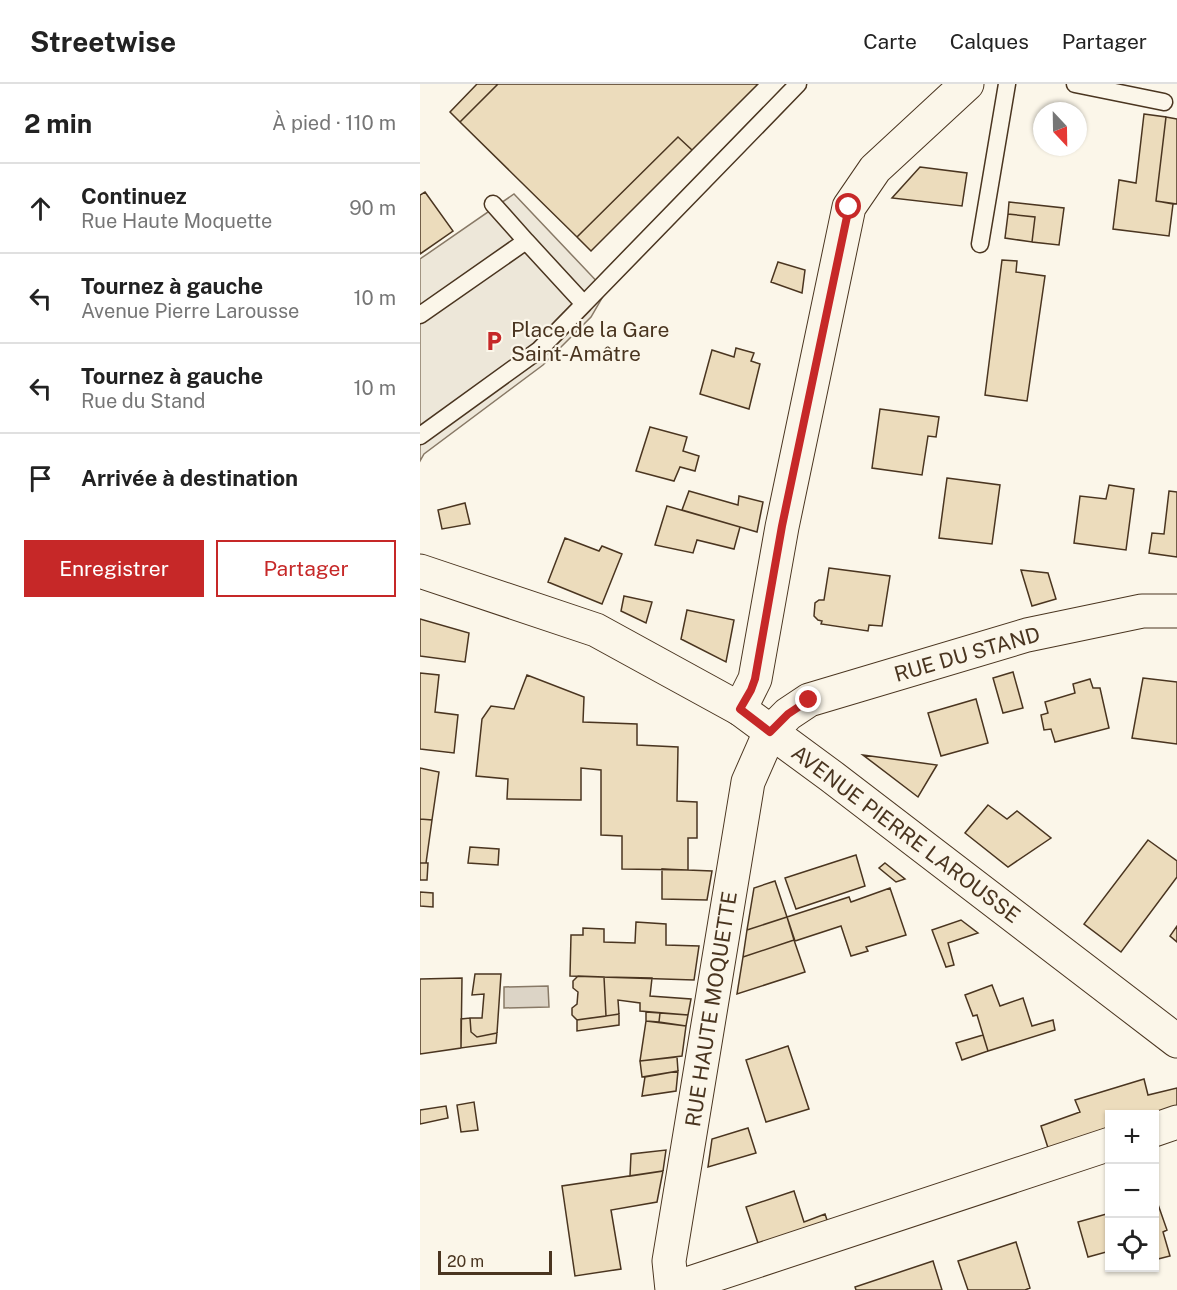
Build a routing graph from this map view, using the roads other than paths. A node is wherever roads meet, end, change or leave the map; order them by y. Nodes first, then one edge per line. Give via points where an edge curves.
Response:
1 (798, 84) edge
2 (967, 84) edge
3 (1007, 84) edge
4 (1075, 84) edge
5 (1164, 102) dead end
6 (493, 204) dead end
7 (526, 241) junction
8 (980, 244) dead end
9 (584, 304) junction
10 (420, 315) edge
11 (420, 436) edge
12 (420, 571) edge
13 (1177, 611) edge
14 (740, 709) junction
15 (770, 732) junction
16 (1177, 1041) edge
17 (1177, 1122) edge
18 (1159, 1129) edge
19 (1105, 1146) edge
20 (672, 1289) edge

1 - 9 lane
2 - 14 street via 875,169 849,207 782,526 755,679
3 - 8 lane
4 - 5 lane
6 - 7 lane
7 - 9 lane
7 - 10 lane
9 - 11 lane via 539,350
12 - 14 street, AVENUE PIERRE LAROUSSE via 596,630
13 - 15 street, RUE DU STAND via 1142,611 992,645 809,700
14 - 15 street, AVENUE PIERRE LAROUSSE
15 - 16 street, AVENUE PIERRE LAROUSSE
15 - 20 street, RUE HAUTE MOQUETTE via 748,782 669,1261
17 - 18 street
19 - 20 street

